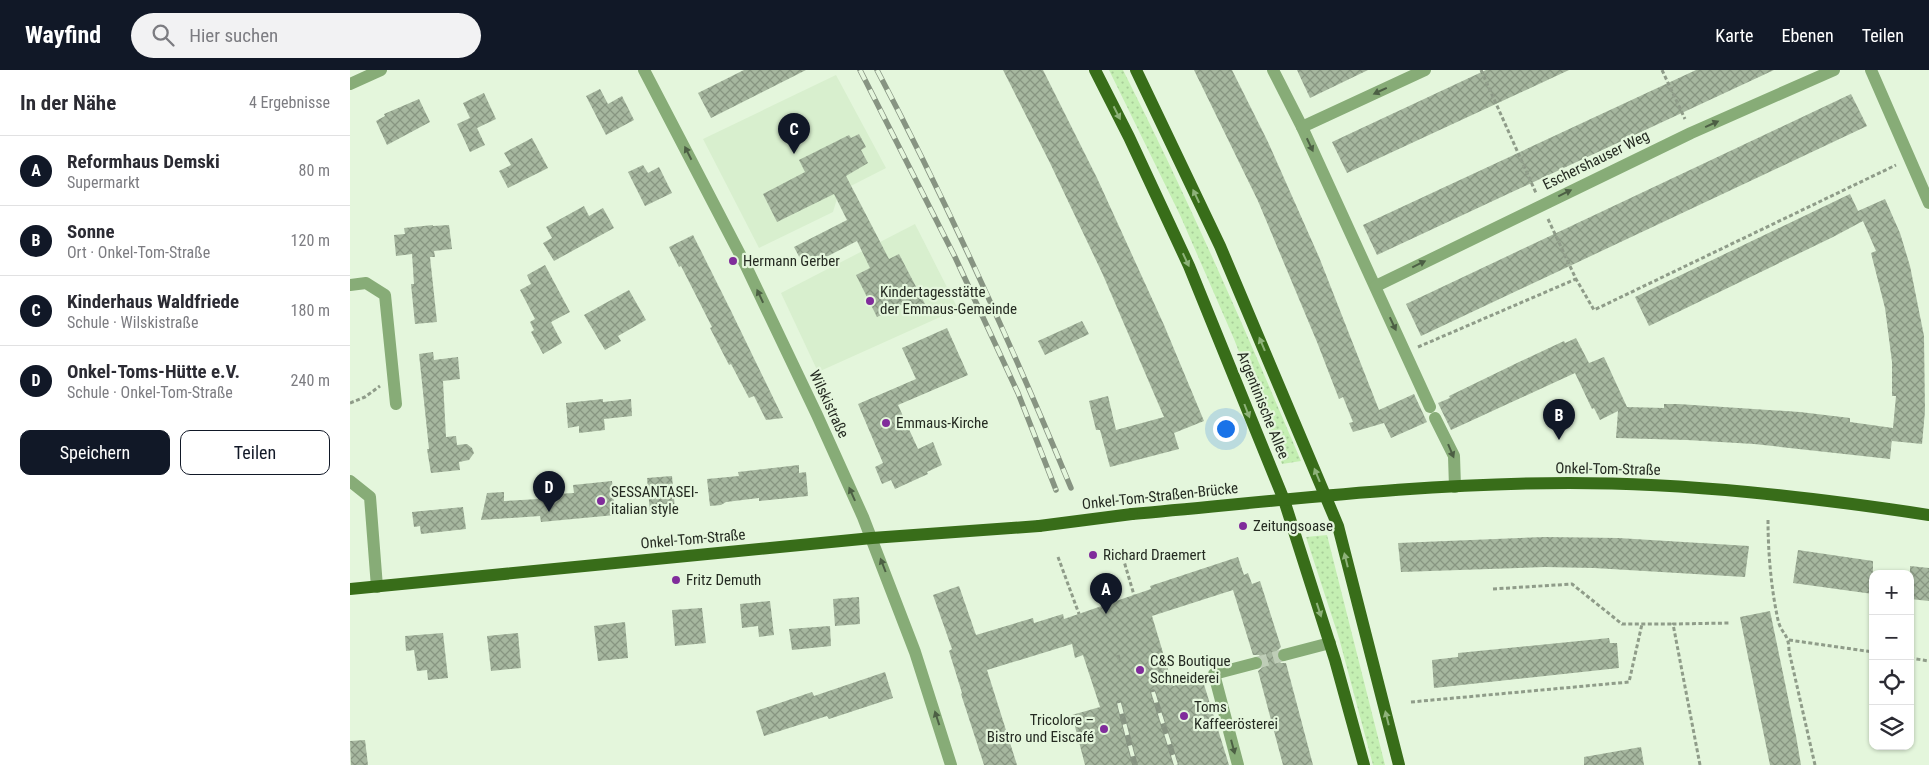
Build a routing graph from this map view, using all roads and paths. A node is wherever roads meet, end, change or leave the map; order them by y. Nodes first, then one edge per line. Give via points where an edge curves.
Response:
1 (381, 70) edge
2 (644, 70) edge
3 (1095, 70) edge
4 (1136, 70) edge
5 (1273, 70) edge
6 (1424, 70) edge
7 (1481, 70) edge
8 (1662, 70) edge
9 (1834, 70) edge
10 (1871, 70) edge
11 (350, 84) edge
12 (1302, 127) junction
13 (1691, 133) junction
14 (1899, 163) dead end
15 (1929, 204) edge
16 (1541, 205) junction
17 (1576, 279) junction
18 (350, 285) edge
19 (1376, 286) junction
20 (1406, 352) junction
21 (394, 376) junction
22 (350, 403) edge
23 (396, 404) dead end
24 (350, 481) edge
25 (1455, 487) junction
26 (1326, 496) junction
27 (1284, 500) junction
28 (1929, 516) edge
29 (1768, 520) dead end
30 (1040, 526) joint
31 (1325, 527) dead end
32 (1304, 529) dead end
33 (872, 538) junction
34 (1121, 551) dead end
35 (1058, 558) dead end
36 (378, 587) junction
37 (350, 589) edge
38 (1492, 589) dead end
39 (1134, 595) dead end
40 (1079, 614) dead end
41 (1730, 623) dead end
42 (1642, 624) junction
43 (1674, 624) junction
44 (1789, 640) junction
45 (1330, 643) junction
46 (1869, 651) edge
47 (1118, 655) dead end
48 (1284, 655) tunnel mouth
49 (1914, 659) edge
50 (1929, 661) edge
51 (1120, 662) dead end
52 (1256, 663) tunnel mouth
53 (1411, 702) dead end
54 (952, 765) edge
55 (1238, 765) edge
56 (1364, 765) edge
57 (1399, 765) edge
58 (1700, 765) edge
59 (1815, 765) edge

1 - 11 street
33 -> 2 street, Wilskistraße via 745,264
3 -> 27 main road, Argentinische Allee via 1189,266
26 -> 4 main road, Argentinische Allee via 1220,246
5 - 12 street
6 -> 12 street
7 - 16 path
8 - 13 path
13 -> 9 street, Eschershauser Weg
10 - 15 street
12 -> 19 street
16 -> 13 street, Eschershauser Weg
14 - 17 path via 1594,310
16 - 17 path
19 -> 16 street, Eschershauser Weg
17 - 20 path
18 - 21 street via 366,282 385,295
19 -> 20 street
20 -> 25 street via 1454,456
21 - 22 path via 365,397
21 - 23 street
24 - 36 street via 370,497
25 - 26 main road, Onkel-Tom-Straße
25 - 28 main road, Onkel-Tom-Straße via 1570,483 1698,488 1846,503
26 - 27 main road, Onkel-Tom-Straße
57 -> 26 main road, Argentinische Allee via 1338,526
27 - 30 main road, Onkel-Tom-Straßen-Brücke, bridge
27 -> 45 main road, Argentinische Allee
29 - 44 path via 1778,622
30 - 33 main road, Onkel-Tom-Straße
31 - 32 path
33 - 36 main road, Onkel-Tom-Straße
54 -> 33 street, Wilskistraße via 915,652
34 - 39 path
35 - 40 path
36 - 37 main road, Onkel-Tom-Straße
38 - 42 path via 1572,584 1622,624
41 - 43 path
42 - 43 path
42 - 53 path via 1629,682
43 - 58 path
44 - 46 path
44 - 59 path
45 - 48 street
45 - 56 main road, Argentinische Allee
47 - 51 path
49 - 50 path
52 -> 55 street via 1214,674

